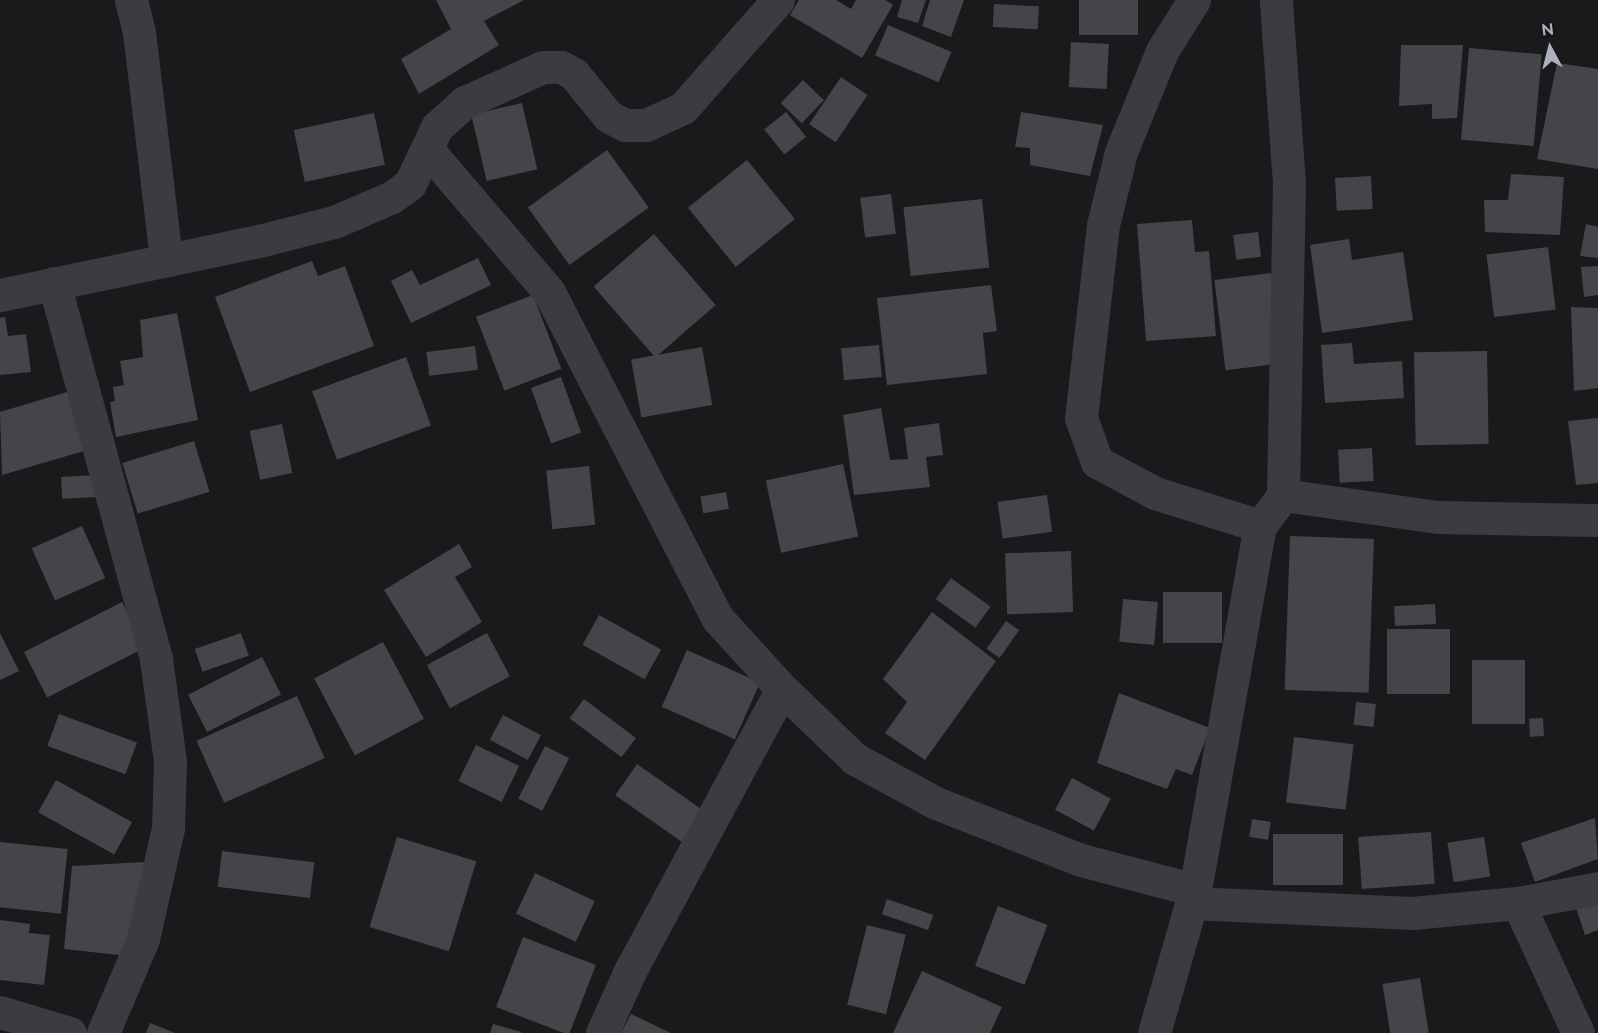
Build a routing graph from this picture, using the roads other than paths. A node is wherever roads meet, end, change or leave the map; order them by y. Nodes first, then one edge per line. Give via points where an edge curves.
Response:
1 (131, 0) edge
2 (778, 0) edge
3 (1194, 0) edge
4 (1276, 0) edge
5 (427, 149) junction
6 (166, 260) junction
7 (54, 283) junction
8 (0, 295) edge
9 (1283, 495) junction
10 (1598, 519) edge
11 (1260, 526) junction
12 (782, 689) junction
13 (1598, 888) edge
14 (1194, 896) junction
15 (1518, 903) junction
16 (0, 1012) edge
17 (70, 1033) edge
18 (103, 1033) edge
19 (603, 1033) edge
20 (1154, 1033) edge
21 (1578, 1033) edge

1 - 6 street via 140,32
2 - 5 street via 683,108 646,125 625,125 608,116 574,74 561,67 543,67 465,102 437,127
3 - 11 street via 1162,51 1121,152 1103,225 1081,418 1097,462 1155,493
4 - 9 street via 1289,183
5 - 6 street via 410,184 392,197 334,222
5 - 12 street via 549,292 718,619
6 - 7 street
7 - 8 street
7 - 18 street via 156,659 170,761 168,828 143,939
9 - 10 street via 1437,517
9 - 11 street
11 - 14 street
12 - 14 street via 855,759 936,803 1081,860
12 - 19 street via 630,971
13 - 15 street
14 - 15 street via 1412,913
14 - 20 street
15 - 21 street
16 - 17 street

